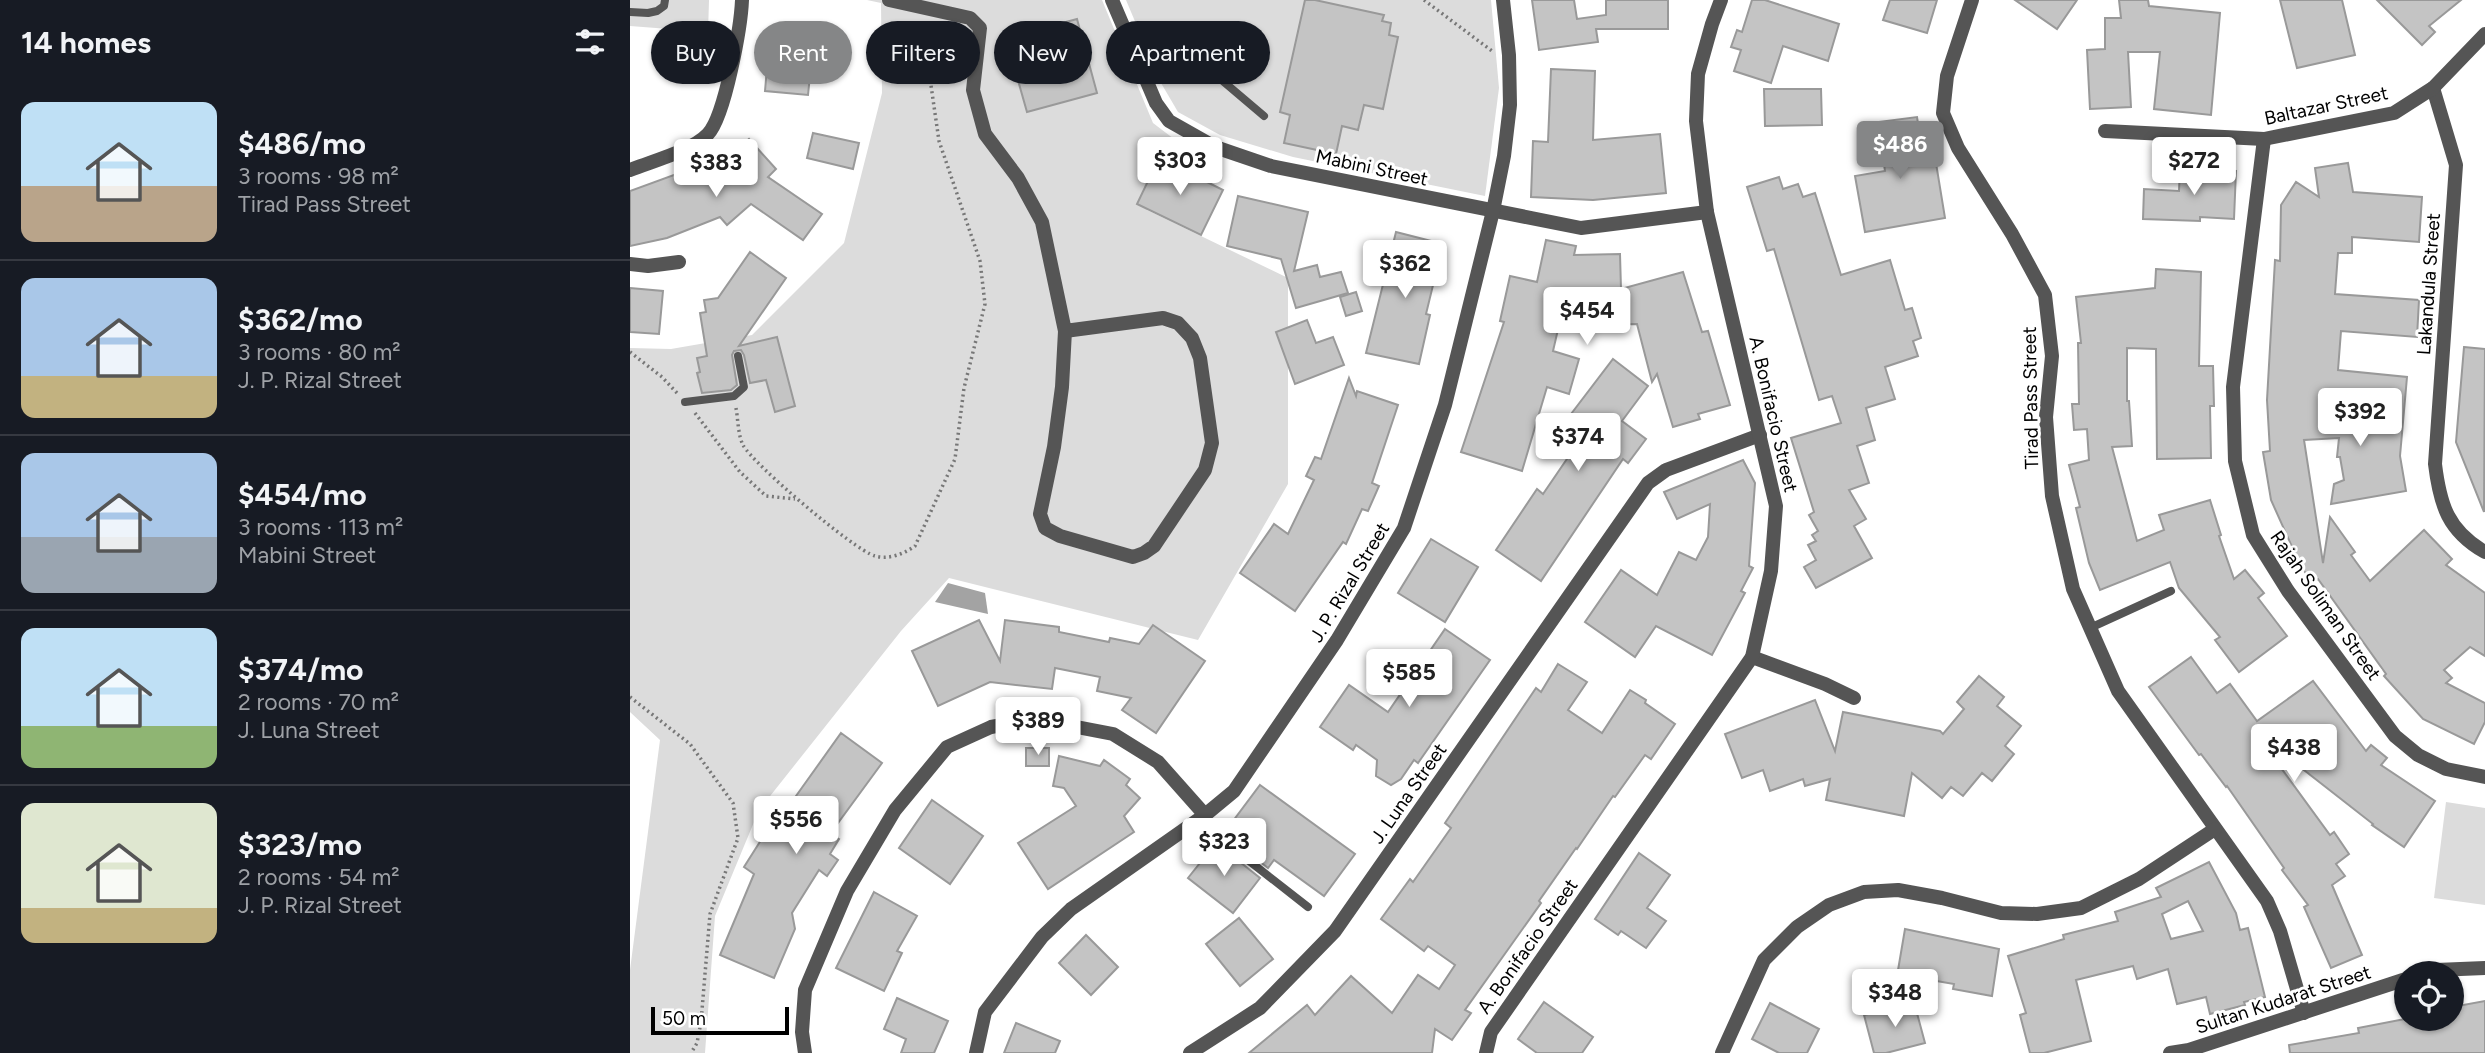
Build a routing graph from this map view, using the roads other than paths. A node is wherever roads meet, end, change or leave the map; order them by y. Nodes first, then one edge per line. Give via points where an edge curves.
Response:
1 (665, 0) edge
2 (741, 0) edge
3 (889, 0) edge
4 (1112, 0) edge
5 (1503, 0) edge
6 (1721, 0) edge
7 (1972, 0) edge
8 (630, 12) edge
9 (1121, 21) edge
10 (2485, 34) edge
11 (1148, 84) edge
12 (1226, 84) edge
13 (2432, 88) junction
14 (1264, 116) dead end
15 (2105, 131) dead end
16 (2264, 139) junction
17 (630, 170) edge
18 (1493, 211) junction
19 (1707, 212) junction
20 (678, 262) dead end
21 (630, 264) edge
22 (1065, 331) junction
23 (737, 356) dead end
24 (685, 402) road end
25 (1760, 435) junction
26 (2485, 552) edge
27 (2171, 591) dead end
28 (2090, 628) junction
29 (1752, 657) junction
30 (1854, 698) dead end
31 (2485, 777) edge
32 (1205, 815) junction
33 (2215, 829) junction
34 (1308, 907) dead end
35 (2485, 968) edge
36 (2464, 969) edge
37 (2394, 983) edge
38 (2304, 1013) junction
39 (804, 1053) edge
40 (976, 1053) edge
41 (1190, 1053) edge
42 (1486, 1053) edge
43 (1723, 1053) edge
44 (2170, 1053) edge

1 - 8 lane via 657,11
2 - 17 street via 728,79 717,120 708,134 696,144
3 - 22 street via 970,18 980,28 973,90 985,134 1018,178 1042,222
4 - 9 street, Mabini Street
5 - 18 street, J. P. Rizal Street via 1510,104
6 - 19 street, A. Bonifacio Street via 1698,74 1696,121
7 - 28 street, Tirad Pass Street via 1947,76 1943,113 1958,148 2045,296 2052,356 2046,417 2052,496 2073,589
10 - 13 street, Baltazar Street
11 - 18 street, Mabini Street via 1169,121 1215,147 1271,166
12 - 14 lane
13 - 16 street, Baltazar Street via 2394,113
13 - 26 street, Lakandula Street via 2456,165 2435,464 2439,493 2451,524
15 - 16 street, Baltazar Street
16 - 31 street, Rajah Soliman Street via 2232,387 2235,461 2253,536 2395,736 2446,769
18 - 19 street, Mabini Street via 1581,228
18 - 32 street, J. P. Rizal Street via 1445,405 1404,528 1337,640 1234,791
19 - 25 street, A. Bonifacio Street
20 - 21 street
22 - 22 street via 1163,318 1178,323 1192,338 1200,358 1212,443 1205,470 1154,546 1144,553 1133,556 1060,536 1045,528 1040,514 1054,447
23 - 24 lane via 744,387 734,396
25 - 29 street, A. Bonifacio Street via 1776,506 1771,571
25 - 41 street, J. Luna Street via 1666,470 1648,483 1335,931 1260,1008
27 - 28 lane
28 - 33 street, Tirad Pass Street via 2119,691
29 - 30 street
29 - 42 street, A. Bonifacio Street via 1491,1031
32 - 34 lane via 1211,831
32 - 39 street via 1158,762 1114,734 1035,719 991,727 947,747 895,810 847,891 805,990
32 - 40 street, J. P. Rizal Street via 1071,909 1042,937 985,1012
33 - 38 street, Tirad Pass Street via 2267,901
33 - 43 street via 2139,879 2081,908 2001,913 1898,890 1864,892 1829,905 1797,927 1764,960
35 - 36 street
37 - 38 street, Sultan Kudarat Street
38 - 44 street, Sultan Kudarat Street

